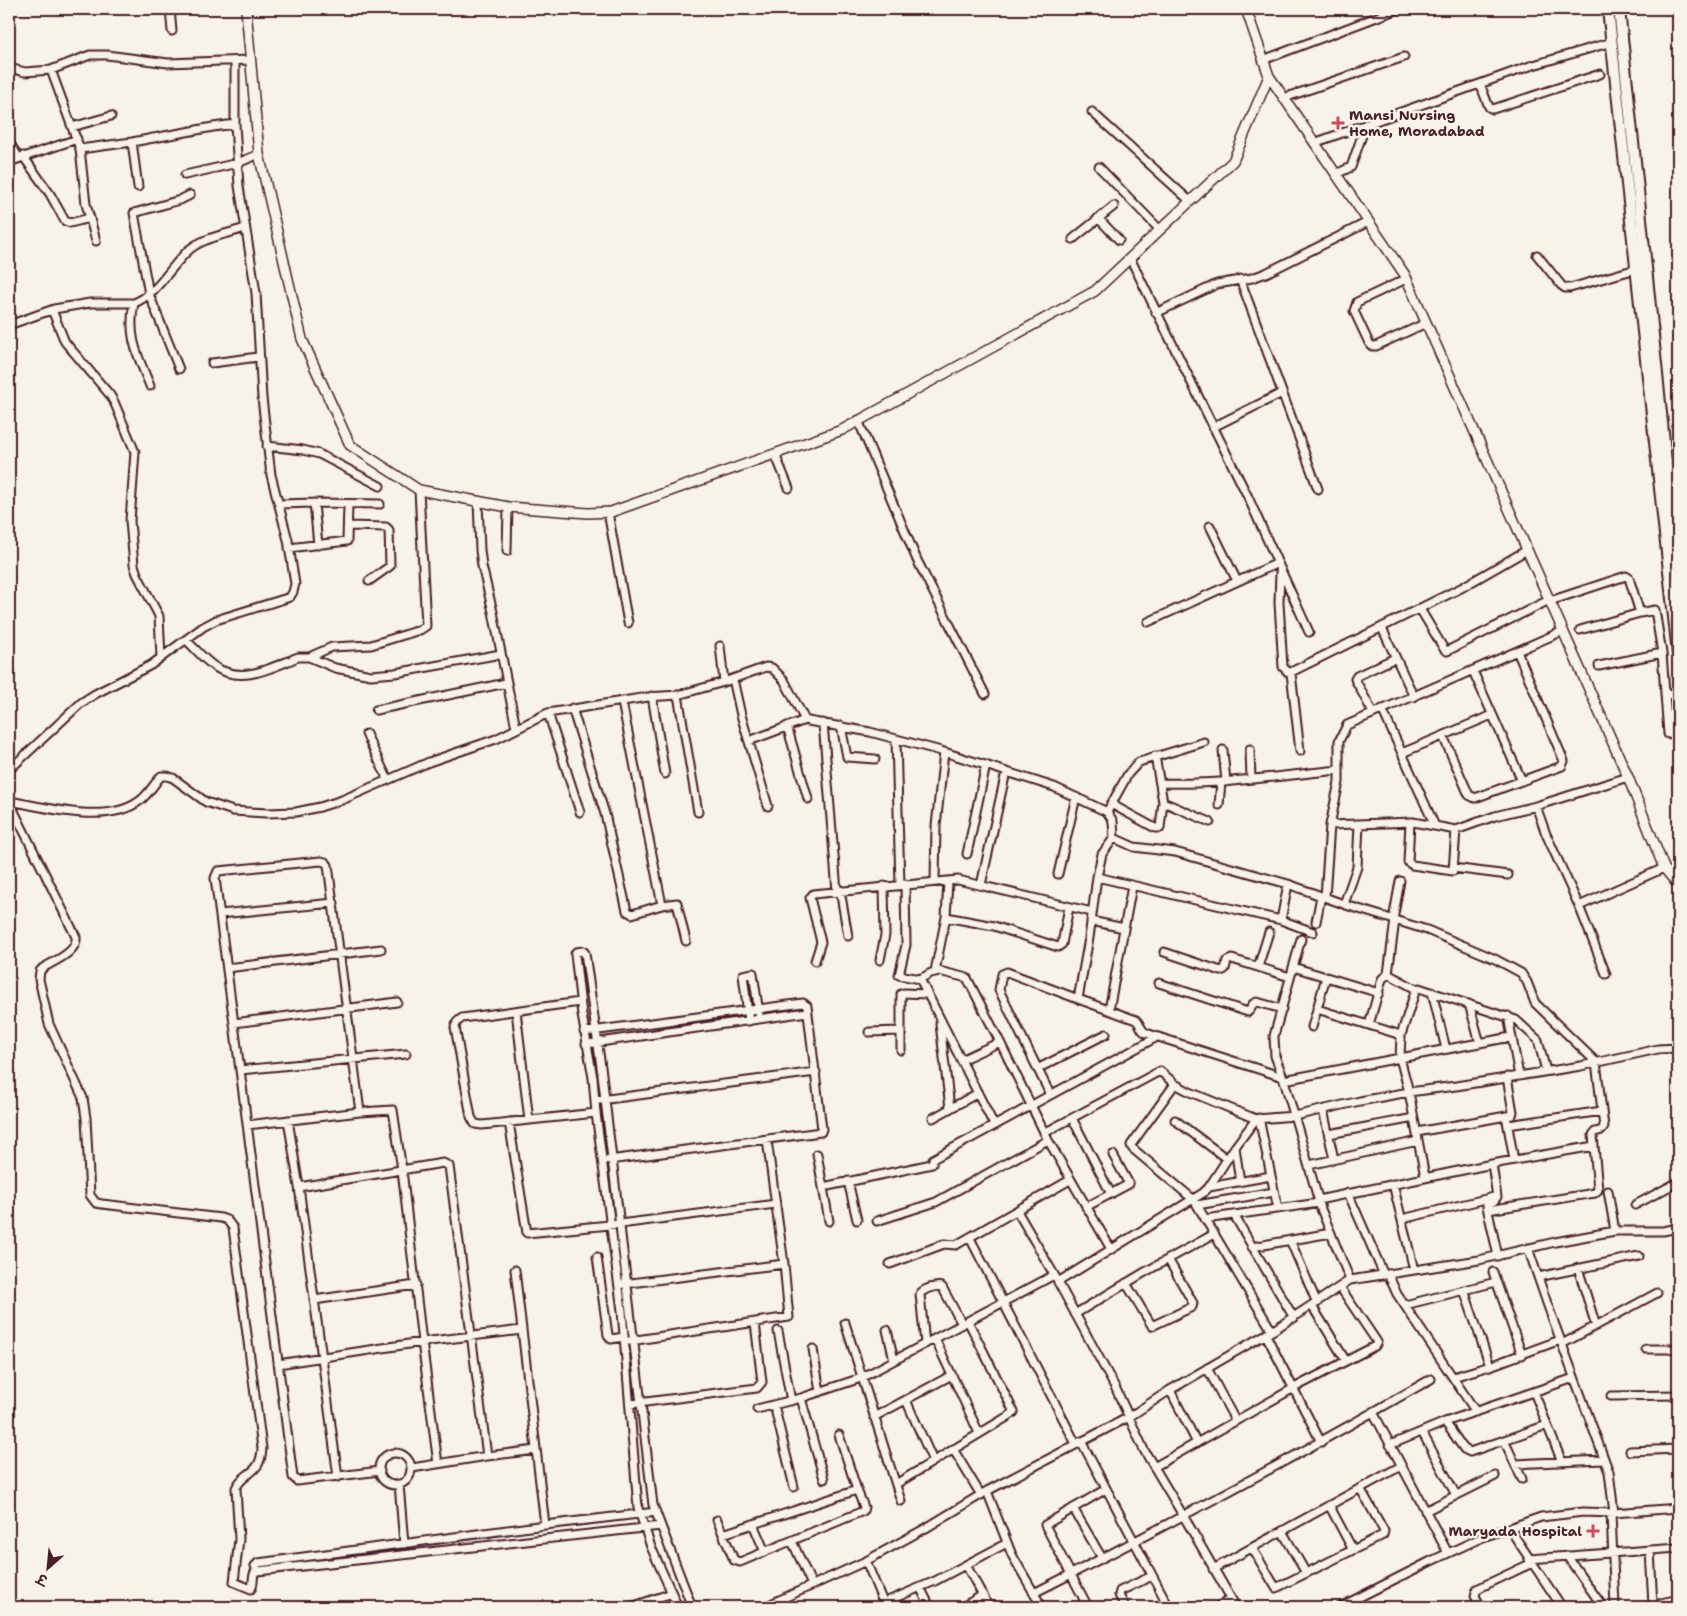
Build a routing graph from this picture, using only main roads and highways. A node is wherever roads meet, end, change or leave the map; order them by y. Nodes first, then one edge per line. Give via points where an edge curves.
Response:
1 (1608, 9) edge
2 (1619, 9) edge
3 (1678, 564) edge
4 (1678, 654) edge

1 - 4 main road
2 - 3 main road

